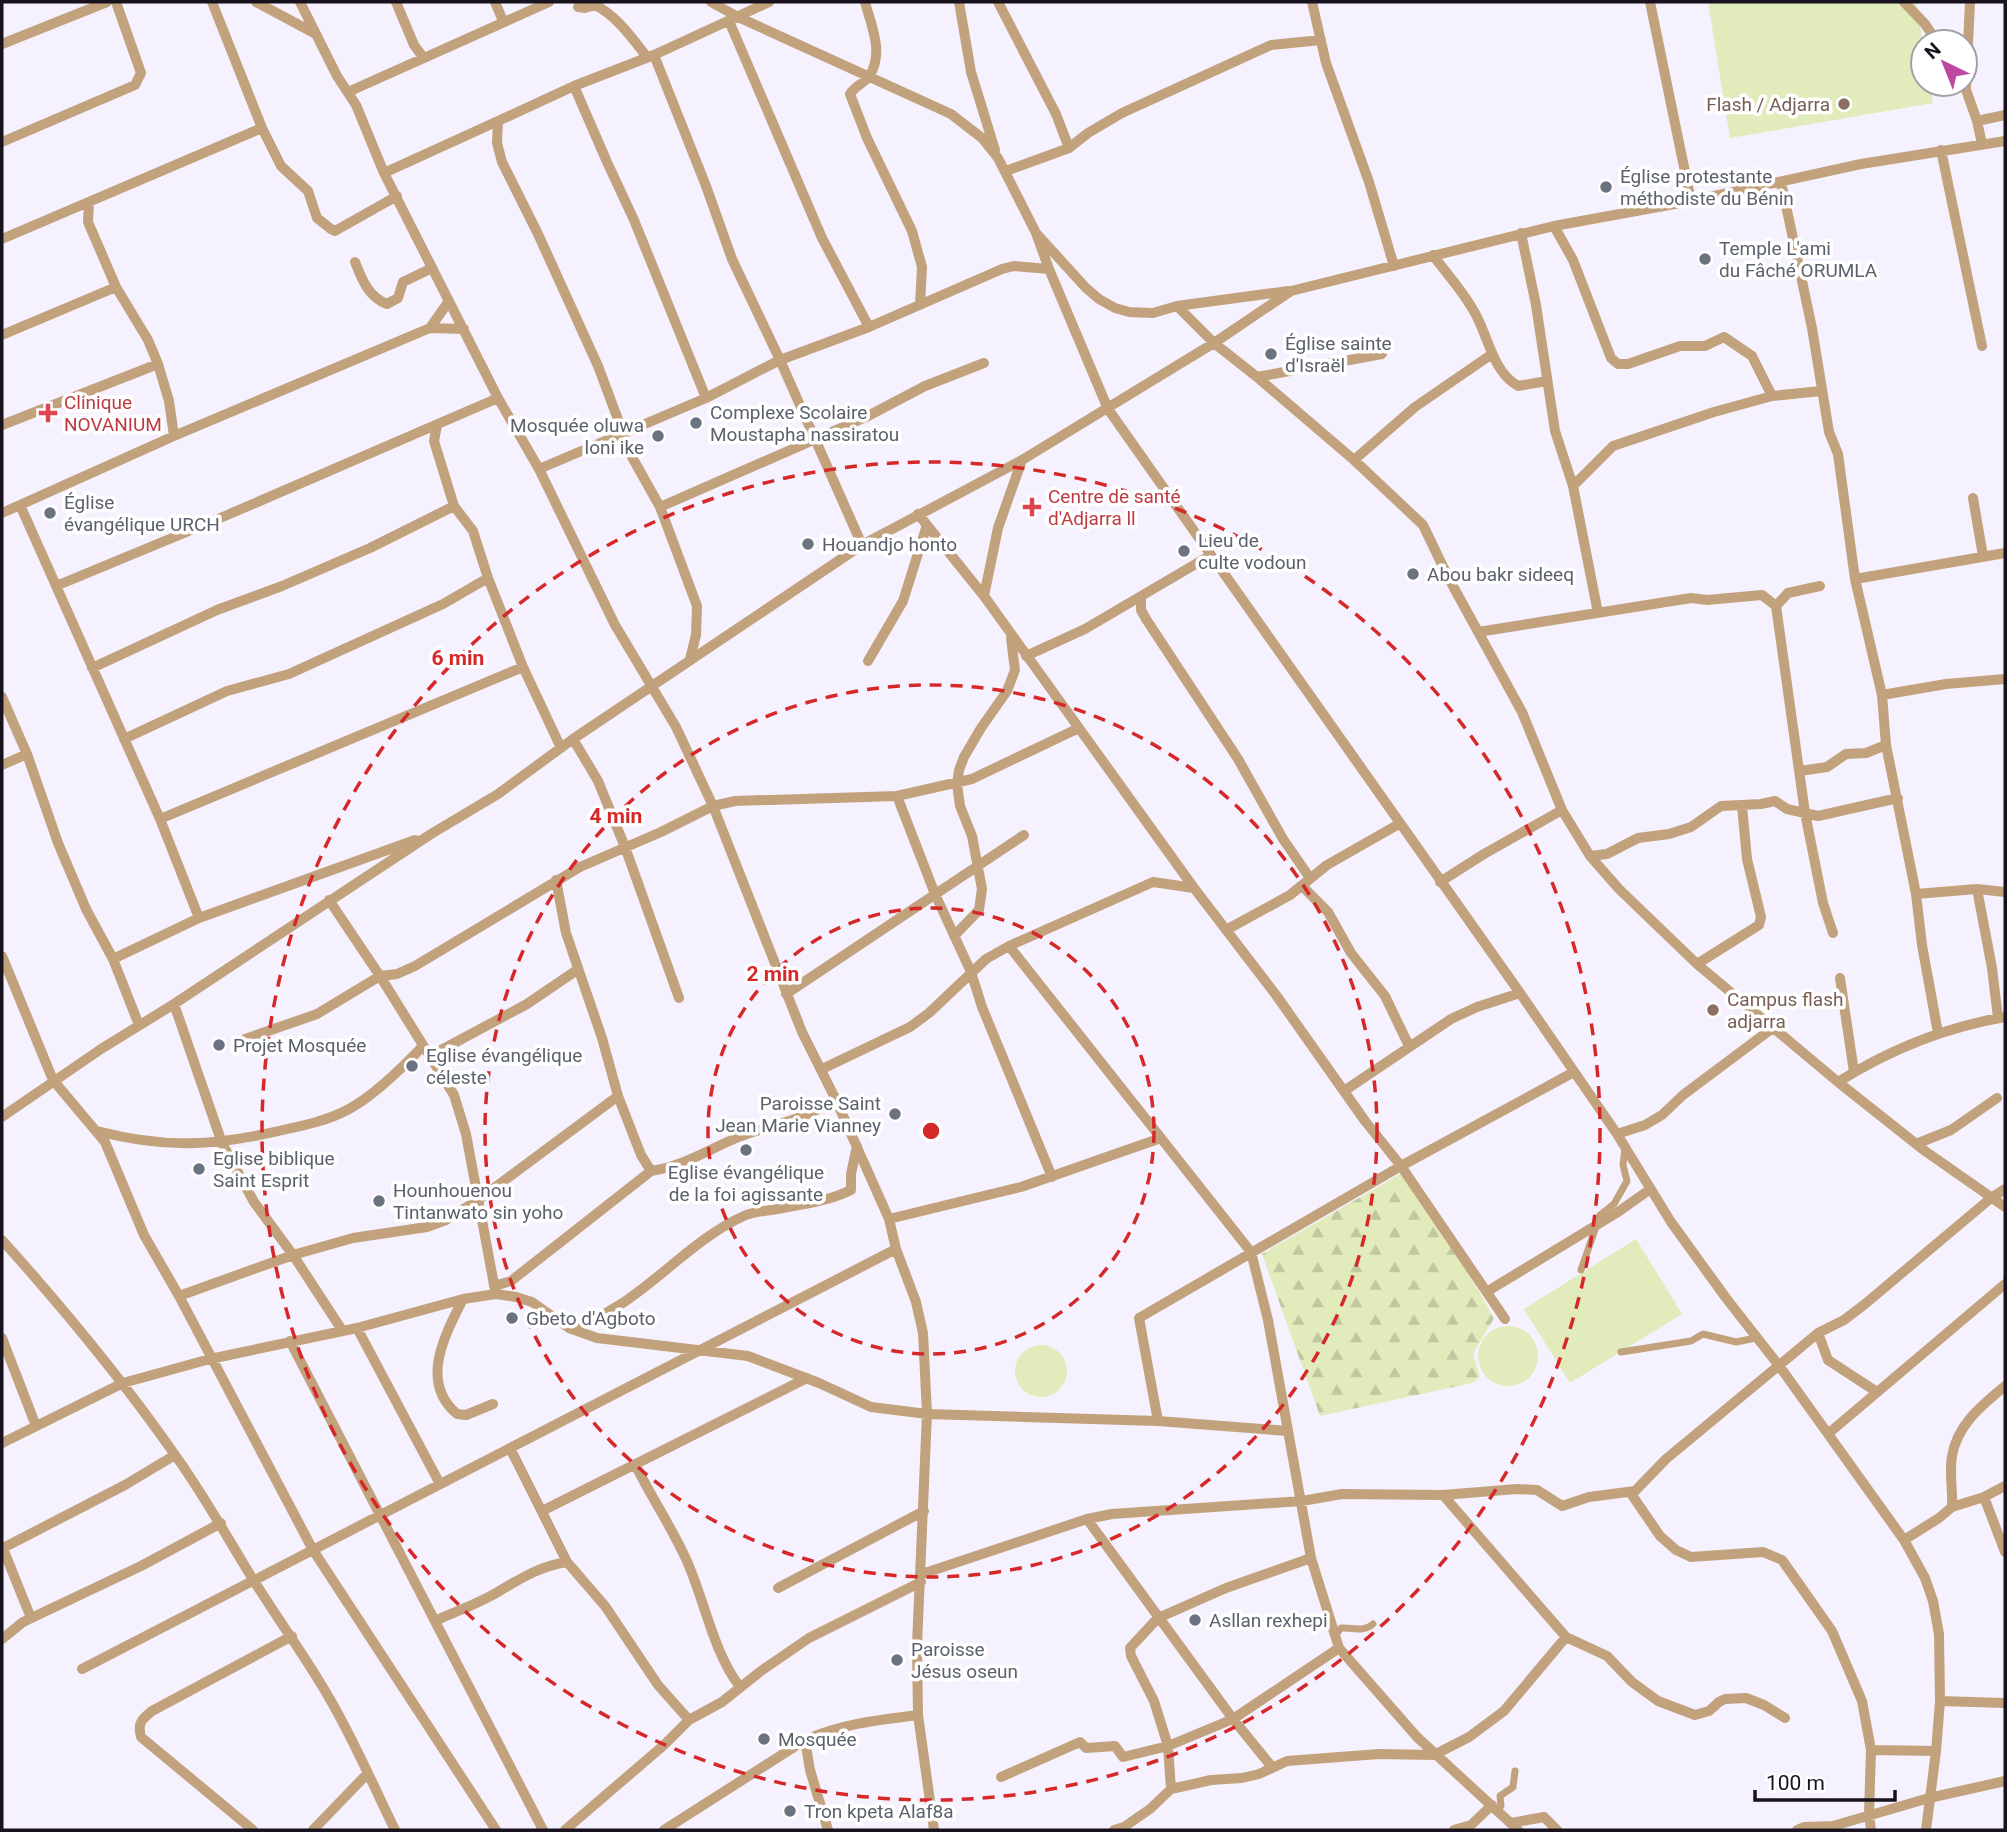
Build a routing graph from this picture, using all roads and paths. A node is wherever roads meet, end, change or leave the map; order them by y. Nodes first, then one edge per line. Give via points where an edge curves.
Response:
1 (107, 2) edge
2 (116, 2) edge
3 (212, 2) edge
4 (256, 2) edge
5 (300, 2) edge
6 (396, 2) edge
7 (495, 2) edge
8 (549, 2) edge
9 (711, 2) edge
10 (769, 2) edge
11 (865, 2) edge
12 (959, 2) edge
13 (998, 2) edge
14 (1312, 2) edge
15 (1650, 2) edge
16 (1904, 2) edge
17 (1970, 2) edge
18 (578, 7) dead end
19 (734, 19) junction
20 (503, 21) junction
21 (1928, 28) edge
22 (1968, 28) edge
23 (314, 33) junction
24 (1321, 40) junction
25 (2, 44) edge
26 (651, 56) junction
27 (423, 57) junction
28 (869, 77) junction
29 (574, 86) junction
30 (348, 92) junction
31 (1969, 98) edge
32 (2005, 115) edge
33 (498, 121) junction
34 (1977, 121) junction
35 (262, 128) junction
36 (2005, 141) edge
37 (2, 142) edge
38 (1982, 144) junction
39 (1069, 148) junction
40 (1941, 150) junction
41 (998, 158) junction
42 (1006, 171) junction
43 (384, 173) junction
44 (1781, 182) junction
45 (397, 196) junction
46 (1691, 201) junction
47 (89, 202) junction
48 (72, 209) junction
49 (88, 222) junction
50 (1554, 226) junction
51 (1036, 233) junction
52 (1521, 233) junction
53 (2, 239) edge
54 (1433, 256) junction
55 (355, 262) dead end
56 (1394, 265) junction
57 (432, 268) junction
58 (1049, 269) junction
59 (116, 287) junction
60 (1291, 291) junction
61 (449, 301) junction
62 (920, 305) junction
63 (1177, 306) junction
64 (869, 327) junction
65 (430, 328) junction
66 (464, 329) junction
67 (2, 335) edge
68 (1214, 344) junction
69 (1982, 346) dead end
70 (1382, 354) dead end
71 (1492, 354) junction
72 (780, 360) junction
73 (984, 363) dead end
74 (158, 364) junction
75 (1257, 377) junction
76 (1546, 381) junction
77 (1821, 391) junction
78 (1772, 397) junction
79 (498, 398) junction
80 (706, 398) junction
81 (1108, 409) junction
82 (2, 425) edge
83 (437, 425) junction
84 (623, 433) junction
85 (174, 436) junction
86 (814, 441) junction
87 (1022, 460) junction
88 (1354, 460) junction
89 (539, 469) junction
90 (1573, 486) junction
91 (1973, 498) dead end
92 (20, 505) junction
93 (454, 506) junction
94 (660, 508) junction
95 (2, 513) edge
96 (918, 514) junction
97 (927, 525) junction
98 (862, 545) junction
99 (2005, 553) edge
100 (1212, 555) junction
101 (1983, 556) junction
102 (488, 578) junction
103 (1855, 579) junction
104 (55, 586) junction
105 (1820, 586) dead end
106 (984, 596) junction
107 (1140, 597) junction
108 (1776, 606) junction
109 (1598, 613) junction
110 (1478, 632) junction
111 (1011, 635) junction
112 (1026, 656) junction
113 (691, 659) junction
114 (868, 661) dead end
115 (523, 667) junction
116 (92, 668) junction
117 (2005, 680) edge
118 (653, 685) junction
119 (1882, 695) junction
120 (2, 697) edge
121 (1079, 729) junction
122 (124, 739) junction
123 (573, 739) junction
124 (1886, 746) junction
125 (561, 748) junction
126 (27, 754) junction
127 (2, 765) edge
128 (1800, 771) junction
129 (957, 784) junction
130 (897, 796) junction
131 (1898, 798) junction
132 (713, 806) junction
133 (1742, 806) junction
134 (1562, 810) junction
135 (1805, 813) junction
136 (160, 819) junction
137 (1399, 824) junction
138 (432, 834) junction
139 (1024, 835) dead end
140 (625, 847) junction
141 (1590, 856) junction
142 (976, 865) junction
143 (1310, 878) junction
144 (556, 880) junction
145 (1440, 882) junction
146 (1302, 886) junction
147 (1194, 888) junction
148 (1977, 889) junction
149 (2005, 892) edge
150 (935, 894) junction
151 (1916, 894) junction
152 (330, 900) junction
153 (199, 918) junction
154 (1226, 930) junction
155 (1833, 933) dead end
156 (954, 936) junction
157 (1009, 946) junction
158 (2, 956) edge
159 (113, 959) junction
160 (1697, 964) junction
161 (577, 970) junction
162 (971, 972) junction
163 (380, 976) junction
164 (1840, 978) dead end
165 (1520, 993) junction
166 (786, 994) junction
167 (679, 998) dead end
168 (174, 1004) junction
169 (2002, 1017) edge
170 (139, 1025) junction
171 (1774, 1027) junction
172 (1938, 1033) junction
173 (246, 1039) dead end
174 (423, 1046) junction
175 (1409, 1046) junction
176 (430, 1056) junction
177 (822, 1069) junction
178 (1574, 1072) junction
179 (1854, 1072) junction
180 (53, 1080) junction
181 (1838, 1082) junction
182 (1344, 1090) junction
183 (618, 1096) junction
184 (835, 1098) junction
185 (1997, 1098) dead end
186 (2, 1117) edge
187 (97, 1131) junction
188 (1617, 1134) junction
189 (1161, 1138) junction
190 (222, 1143) junction
191 (1916, 1144) junction
192 (857, 1146) junction
193 (1625, 1148) junction
194 (1401, 1166) junction
195 (651, 1171) junction
196 (1052, 1177) junction
197 (2005, 1189) edge
198 (1649, 1190) junction
199 (1991, 1198) junction
200 (478, 1200) junction
201 (2005, 1207) edge
202 (889, 1219) junction
203 (1596, 1224) junction
204 (2, 1240) edge
205 (896, 1249) junction
206 (1251, 1252) junction
207 (293, 1255) junction
208 (1581, 1269) dead end
209 (2005, 1284) edge
210 (495, 1290) junction
211 (1488, 1291) junction
212 (179, 1296) junction
213 (463, 1299) junction
214 (1505, 1319) dead end
215 (357, 1328) junction
216 (569, 1328) junction
217 (342, 1330) junction
218 (1818, 1333) junction
219 (2, 1338) edge
220 (1756, 1338) junction
221 (290, 1341) junction
222 (698, 1351) junction
223 (1621, 1352) dead end
224 (211, 1359) junction
225 (1780, 1367) junction
226 (807, 1378) junction
227 (123, 1383) junction
228 (2005, 1386) edge
229 (1877, 1392) junction
230 (493, 1404) dead end
231 (927, 1414) junction
232 (1158, 1421) junction
233 (36, 1426) junction
234 (1288, 1431) junction
235 (1829, 1433) junction
236 (2, 1443) edge
237 (510, 1448) junction
238 (175, 1455) junction
239 (635, 1464) junction
240 (440, 1484) junction
241 (2005, 1486) edge
242 (1635, 1491) junction
243 (1443, 1495) junction
244 (1984, 1497) junction
245 (1302, 1501) junction
246 (1952, 1507) junction
247 (542, 1511) junction
248 (924, 1511) junction
249 (380, 1515) junction
250 (1087, 1520) junction
251 (221, 1523) junction
252 (1904, 1539) junction
253 (2, 1547) edge
254 (313, 1550) junction
255 (2005, 1552) edge
256 (1311, 1558) junction
257 (567, 1562) junction
258 (921, 1578) junction
259 (254, 1580) junction
260 (778, 1588) dead end
261 (31, 1618) junction
262 (1158, 1618) junction
263 (435, 1621) junction
264 (1373, 1624) dead end
265 (292, 1636) junction
266 (1334, 1637) junction
267 (1566, 1637) junction
268 (2, 1639) edge
269 (1339, 1648) junction
270 (82, 1669) dead end
271 (740, 1687) junction
272 (1940, 1701) junction
273 (2005, 1703) edge
274 (918, 1715) junction
275 (1785, 1718) dead end
276 (1233, 1719) junction
277 (689, 1720) junction
278 (805, 1740) junction
279 (1168, 1746) junction
280 (1871, 1750) junction
281 (1936, 1751) junction
282 (1434, 1755) junction
283 (1272, 1767) junction
284 (1516, 1771) dead end
285 (367, 1774) junction
286 (1001, 1777) dead end
287 (2005, 1781) edge
288 (1171, 1789) junction
289 (1929, 1798) junction
290 (1495, 1808) junction
291 (1869, 1814) junction
292 (1515, 1827) edge
293 (1121, 1829) edge
294 (253, 1830) edge
295 (313, 1830) edge
296 (395, 1830) edge
297 (496, 1830) edge
298 (543, 1830) edge
299 (565, 1830) edge
300 (664, 1830) edge
301 (828, 1830) edge
302 (934, 1830) edge
303 (1454, 1830) edge
304 (1557, 1830) edge
305 (1797, 1830) edge
306 (1871, 1830) edge
307 (1926, 1830) edge

1 - 25 street
2 - 37 street via 141,73 135,85
3 - 35 street
4 - 23 street
5 - 23 street
6 - 27 street
7 - 20 street
8 - 20 street
9 - 19 street
10 - 19 street
11 - 28 street via 876,44
12 - 41 street via 971,72
13 - 39 street
14 - 24 street
15 - 46 street
16 - 21 street
17 - 22 street
18 - 26 street via 595,5 605,10
19 - 26 street
19 - 28 street
19 - 64 street via 822,237
20 - 27 street
23 - 30 street
24 - 39 street via 1270,45 1122,113
24 - 56 street
26 - 29 street
26 - 72 street via 732,259
27 - 30 street
28 - 41 street via 951,114 982,138
28 - 62 street via 850,94 912,231 922,267
29 - 33 street
29 - 80 street
30 - 43 street
31 - 34 street
32 - 34 street
33 - 43 street
33 - 84 street via 502,162 598,366
34 - 38 street
35 - 45 street via 281,166 308,191 317,218 331,229 347,225
35 - 47 street
36 - 38 street
38 - 40 street
39 - 42 street
40 - 44 street
40 - 69 street
41 - 42 street
42 - 51 street
43 - 45 street
44 - 46 street
44 - 77 street
45 - 57 street
46 - 50 street
47 - 48 street
47 - 49 street
48 - 49 street
48 - 53 street
49 - 59 street
50 - 52 street
50 - 78 street via 1573,260 1611,358 1618,364 1680,346 1705,346 1724,337 1752,356
51 - 58 street
51 - 63 street via 1086,288 1115,308 1153,313
52 - 54 street
52 - 76 street
54 - 56 street
54 - 71 street via 1472,307
55 - 57 street via 365,286 387,304 398,298 403,282
56 - 60 street
57 - 61 street
58 - 62 street via 1009,267
58 - 81 street
59 - 67 street
59 - 74 street
60 - 63 street
60 - 68 street
61 - 65 street
61 - 66 street
62 - 64 street
63 - 68 street
64 - 72 street
65 - 66 street
65 - 85 street
66 - 79 street
68 - 75 street
68 - 81 street
70 - 75 street
71 - 76 street via 1510,382 1518,386
71 - 88 street via 1415,407
72 - 80 street
72 - 86 street
73 - 86 street via 925,386
74 - 82 street
74 - 85 street
75 - 88 street
76 - 90 street via 1555,431
77 - 78 street
77 - 103 street via 1838,454
78 - 90 street via 1613,446
79 - 83 street
79 - 89 street
80 - 84 street
81 - 87 street
81 - 100 street
83 - 93 street via 434,441
83 - 104 street
84 - 89 street
84 - 94 street
85 - 92 street
86 - 94 street
86 - 98 street
87 - 96 street
87 - 106 street via 998,528
88 - 110 street via 1423,525
89 - 118 street via 615,625
90 - 109 street
91 - 101 street
92 - 95 street
92 - 104 street
93 - 102 street via 472,531
93 - 116 street via 370,548 217,610
94 - 113 street via 697,606
96 - 97 street
96 - 98 street
97 - 106 street
97 - 114 street via 903,601
98 - 113 street
99 - 101 street
100 - 107 street
100 - 137 street
101 - 103 street
102 - 115 street
102 - 122 street via 443,604 289,674 228,691
103 - 119 street
104 - 116 street
105 - 108 street via 1787,593
106 - 111 street
107 - 112 street
107 - 143 street via 1146,619
108 - 109 street via 1762,595 1691,598
108 - 128 street
109 - 110 street
110 - 134 street via 1522,712
111 - 112 street
111 - 129 street via 1015,670 1007,691 964,757
112 - 121 street
113 - 118 street
115 - 125 street
115 - 136 street
116 - 122 street
117 - 119 street
118 - 123 street
118 - 132 street
119 - 124 street
120 - 126 street
121 - 129 street
121 - 147 street
122 - 136 street
123 - 125 street
123 - 140 street via 598,781
124 - 128 street via 1846,754 1827,767
124 - 131 street
125 - 138 street
126 - 127 street
126 - 159 street via 81,898
128 - 135 street
129 - 130 street
129 - 142 street
130 - 132 street
130 - 150 street
131 - 135 street via 1818,816
131 - 151 street
132 - 140 street
132 - 166 street
133 - 135 street via 1775,801
133 - 141 street via 1721,806 1691,827 1639,838 1607,854
133 - 160 street via 1759,925
134 - 141 street
134 - 145 street
135 - 155 street
136 - 153 street
137 - 143 street
137 - 145 street
138 - 152 street
138 - 153 street
139 - 142 street
140 - 144 street
140 - 167 street
141 - 160 street
142 - 150 street
142 - 156 street via 982,889 979,910
143 - 146 street
144 - 161 street
144 - 163 street via 415,966
145 - 165 street
146 - 154 street
146 - 175 street via 1328,912 1385,996
147 - 154 street
147 - 157 street via 1153,882
148 - 149 street
148 - 151 street
148 - 169 street
150 - 156 street
150 - 166 street
151 - 172 street
152 - 163 street
152 - 168 street
153 - 159 street
154 - 182 street
156 - 162 street
157 - 162 street
157 - 189 street
158 - 180 street
159 - 170 street
160 - 171 street
161 - 176 street via 527,1004
161 - 183 street
162 - 177 street via 910,1027
162 - 196 street
163 - 173 street via 317,1014
163 - 174 street
164 - 179 street
165 - 175 street via 1451,1019
165 - 178 street
166 - 177 street
168 - 170 street
168 - 190 street
169 - 172 street
170 - 180 street
171 - 181 street
171 - 188 street via 1662,1115
172 - 179 street
174 - 176 street
174 - 190 street via 352,1108 325,1120
175 - 182 street
176 - 200 street via 459,1108
177 - 184 street
178 - 188 street
178 - 194 street
179 - 181 street
180 - 186 street
180 - 187 street
181 - 191 street
182 - 194 street
183 - 195 street via 640,1155
183 - 200 street
184 - 192 street
184 - 195 street via 814,1113
185 - 191 street via 1951,1130
187 - 190 street via 141,1141
187 - 212 street via 144,1235
188 - 193 street
189 - 196 street
189 - 206 street
190 - 207 street via 254,1202
191 - 199 street
192 - 202 street
192 - 216 street via 851,1190 748,1214 598,1318
193 - 198 street
193 - 203 street via 1627,1181
194 - 206 street
194 - 211 street
195 - 210 street
196 - 202 street
197 - 199 street
198 - 203 street
198 - 220 street
199 - 201 street
199 - 218 street via 1865,1304
200 - 207 street via 427,1227 353,1238
200 - 210 street
202 - 205 street
203 - 208 street
203 - 211 street
204 - 227 street
205 - 222 street
205 - 231 street via 923,1333
206 - 232 street via 1139,1318
206 - 234 street
207 - 212 street
207 - 217 street
209 - 229 street
210 - 213 street
210 - 216 street via 532,1303
211 - 214 street
212 - 224 street
213 - 215 street
213 - 230 street via 436,1364 437,1379 443,1397 457,1414
215 - 217 street
215 - 240 street
216 - 222 street via 597,1338
217 - 221 street
218 - 225 street
218 - 229 street via 1828,1360
219 - 233 street
220 - 223 street via 1736,1342 1703,1334
220 - 225 street
221 - 224 street
221 - 249 street
222 - 226 street via 748,1356
222 - 237 street
224 - 227 street
224 - 254 street
225 - 235 street
225 - 242 street via 1665,1459
226 - 231 street via 871,1407
226 - 239 street
227 - 233 street
227 - 238 street
228 - 246 street via 1957,1436 1951,1458
229 - 235 street
231 - 232 street
231 - 248 street
232 - 234 street
233 - 236 street
234 - 245 street
235 - 252 street
237 - 240 street
237 - 247 street
238 - 251 street
238 - 253 street
239 - 247 street
239 - 271 street via 686,1559 720,1654
240 - 249 street
241 - 244 street
242 - 243 street via 1562,1506 1537,1490
242 - 280 street via 1632,1495 1660,1536 1676,1550 1691,1557 1763,1552 1782,1560 1832,1632 1862,1701
243 - 245 street via 1342,1494
243 - 267 street
244 - 246 street
244 - 255 street
245 - 250 street via 1112,1514
245 - 256 street
246 - 252 street
247 - 257 street
248 - 258 street
248 - 260 street
249 - 254 street
249 - 263 street
250 - 258 street
250 - 262 street
251 - 259 street
251 - 261 street
252 - 272 street via 1933,1601 1939,1634
253 - 261 street
254 - 259 street
254 - 297 street
256 - 262 street
256 - 266 street
257 - 263 street via 529,1573
257 - 277 street
258 - 271 street via 809,1639
258 - 274 street
259 - 265 street
259 - 270 street
261 - 268 street
262 - 276 street
262 - 279 street via 1130,1648
263 - 298 street
264 - 266 street via 1368,1629 1341,1628
265 - 285 street via 345,1726
265 - 294 street via 152,1711 138,1728 141,1737
266 - 269 street
267 - 275 street via 1607,1656 1645,1692 1680,1711 1695,1715 1726,1699 1746,1699
267 - 282 street via 1504,1711
269 - 276 street
269 - 282 street
271 - 277 street
272 - 273 street
272 - 281 street
274 - 278 street via 855,1723
274 - 302 street
276 - 279 street
276 - 283 street
277 - 299 street
278 - 300 street
278 - 301 street
279 - 286 street via 1124,1757 1115,1746 1086,1748 1080,1742
279 - 288 street
280 - 281 street
280 - 291 street
281 - 289 street
282 - 283 street via 1315,1758
282 - 290 street
283 - 288 street via 1242,1778
284 - 290 street via 1513,1787 1500,1796 1501,1806
285 - 295 street
285 - 296 street
287 - 289 street
288 - 293 street
289 - 291 street
289 - 307 street
290 - 292 street
290 - 303 street via 1471,1825
291 - 305 street via 1833,1826
291 - 306 street
292 - 304 street via 1544,1817

